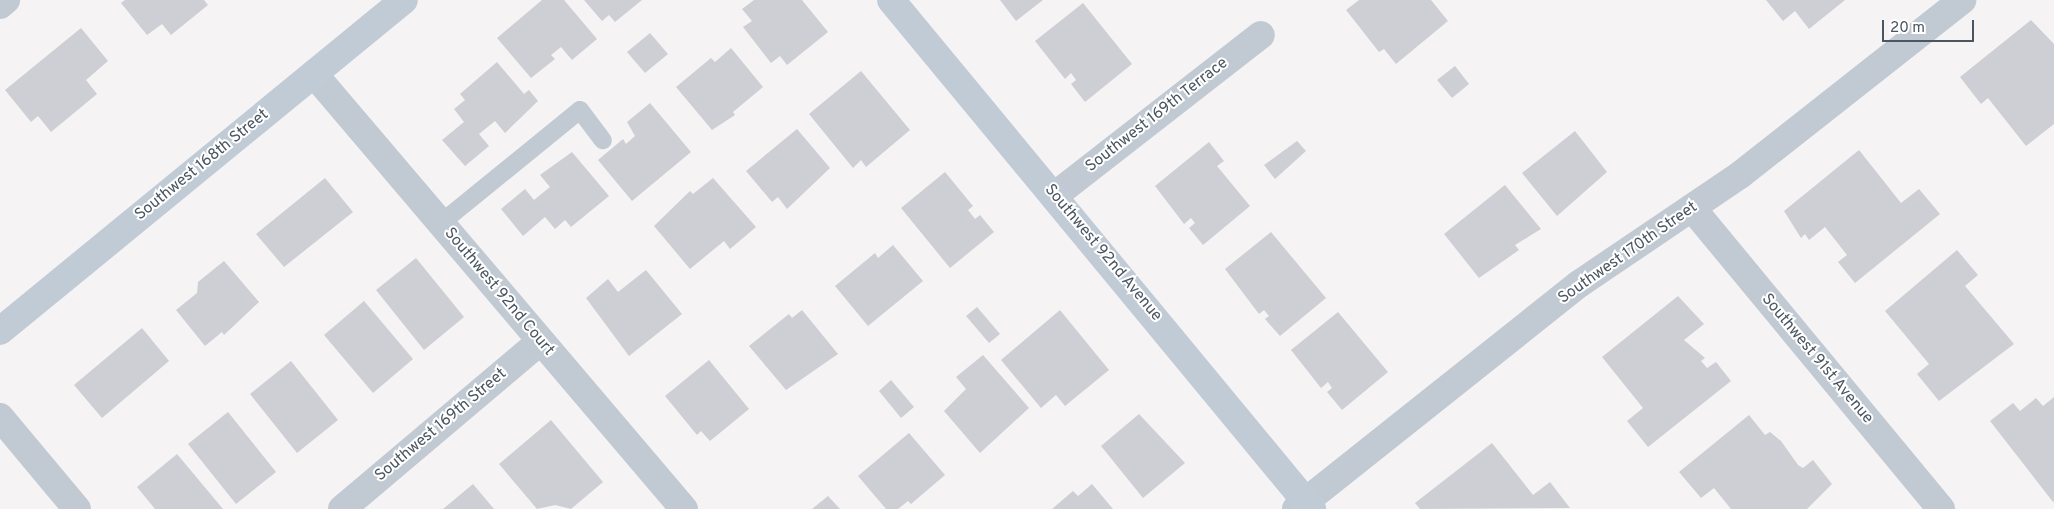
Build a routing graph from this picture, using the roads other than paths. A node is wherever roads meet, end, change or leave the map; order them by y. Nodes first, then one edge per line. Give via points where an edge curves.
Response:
1 (6, 0) edge
2 (404, 0) edge
3 (891, 0) edge
4 (1962, 0) edge
5 (0, 5) edge
6 (1261, 35) dead end
7 (314, 74) junction
8 (603, 140) dead end
9 (1054, 196) junction
10 (1692, 208) junction
11 (441, 223) junction
12 (0, 331) edge
13 (541, 341) junction
14 (0, 417) edge
15 (1305, 506) edge
16 (76, 509) edge
17 (342, 509) edge
18 (684, 509) edge
19 (1942, 509) edge

1 - 5 street
2 - 7 street, Southwest 168th Street
3 - 9 street, Southwest 92nd Avenue
4 - 10 street, Southwest 170th Street
6 - 9 street, Southwest 169th Terrace
7 - 11 street, Southwest 92nd Court
7 - 12 street, Southwest 168th Street
8 - 11 lane via 580,110
9 - 15 street, Southwest 92nd Avenue
10 - 15 street, Southwest 170th Street via 1579,284
10 - 19 street, Southwest 91st Avenue
11 - 13 street, Southwest 92nd Court
13 - 17 street, Southwest 169th Street
13 - 18 street, Southwest 92nd Court
14 - 16 street

